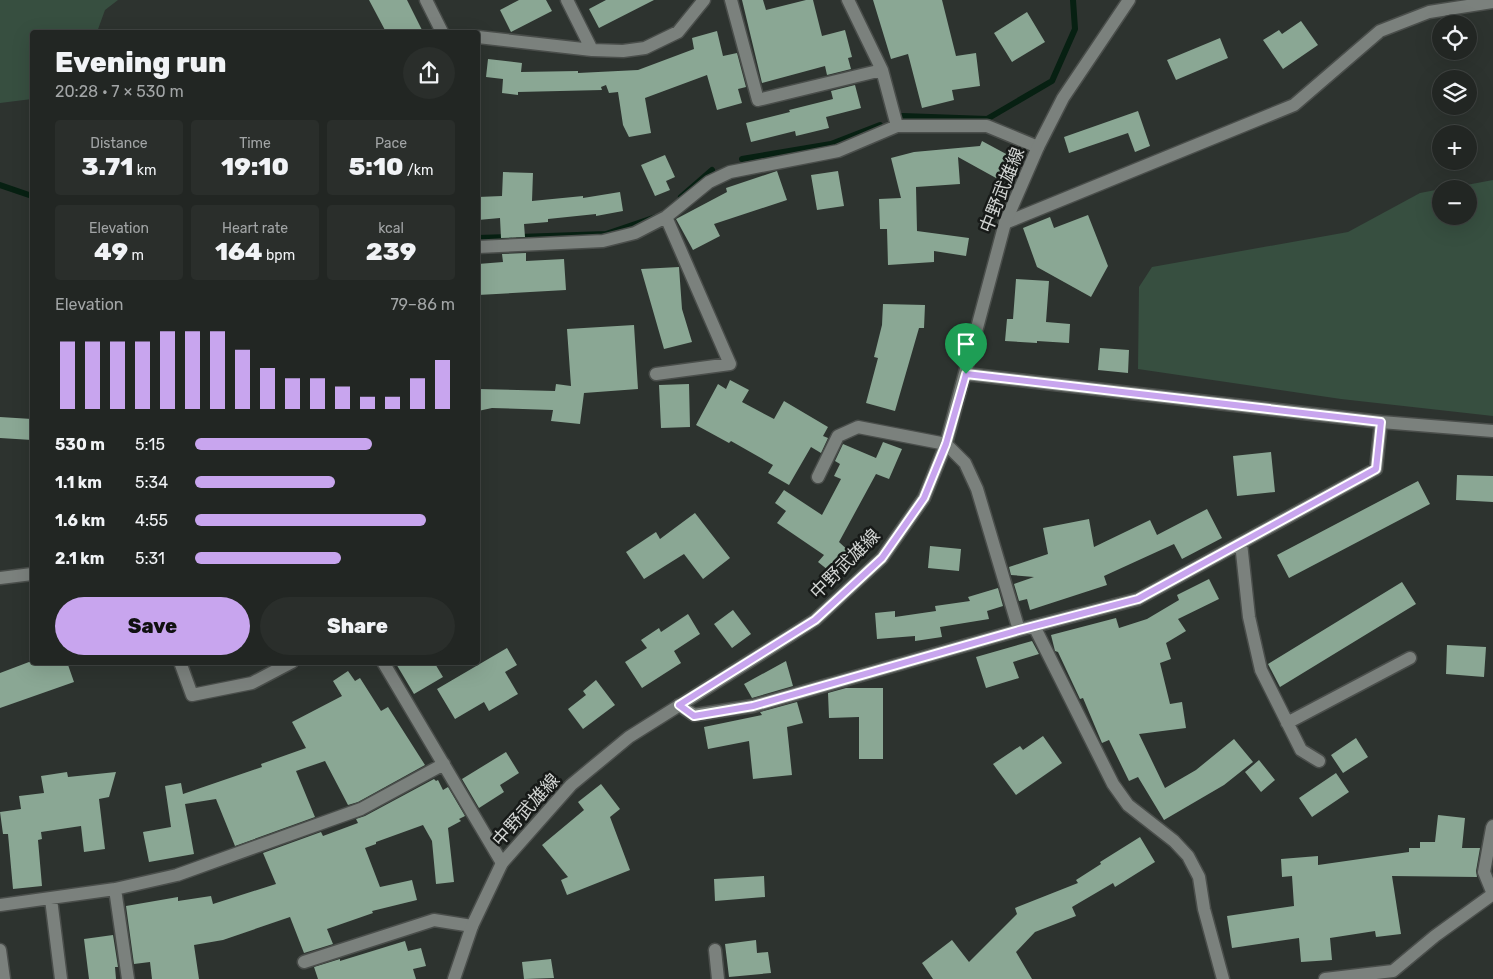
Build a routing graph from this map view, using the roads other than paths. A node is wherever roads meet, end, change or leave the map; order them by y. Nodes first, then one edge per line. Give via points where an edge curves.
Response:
1 (426, 0) edge
2 (567, 0) edge
3 (704, 0) edge
4 (730, 0) edge
5 (848, 0) edge
6 (1129, 0) edge
7 (1493, 2) edge
8 (441, 30) edge
9 (480, 36) edge
10 (592, 50) junction
11 (882, 70) junction
12 (897, 126) junction
13 (1038, 147) junction
14 (666, 217) junction
15 (1005, 223) junction
16 (480, 248) edge
17 (656, 374) dead end
18 (966, 374) junction
19 (1381, 422) junction
20 (1493, 431) edge
21 (946, 444) junction
22 (818, 477) dead end
23 (1241, 543) junction
24 (30, 574) edge
25 (0, 578) edge
26 (1034, 626) junction
27 (1019, 630) junction
28 (1410, 658) dead end
29 (181, 665) edge
30 (286, 665) edge
31 (385, 665) edge
32 (679, 705) junction
33 (1287, 722) junction
34 (1319, 761) dead end
35 (444, 764) junction
36 (1493, 826) edge
37 (502, 862) junction
38 (115, 889) junction
39 (1493, 894) edge
40 (51, 899) junction
41 (0, 905) edge
42 (472, 926) junction
43 (0, 950) edge
44 (715, 950) dead end
45 (304, 962) dead end
46 (4, 979) edge
47 (62, 979) edge
48 (128, 979) edge
49 (454, 979) edge
50 (718, 979) edge
51 (1223, 979) edge
52 (1325, 979) edge

1 - 8 street
2 - 10 street
3 - 10 street via 678,32 645,48
4 - 11 street via 758,100
5 - 11 street
6 - 13 street, 中野武雄線 via 1063,98
7 - 15 street via 1429,12 1380,31 1294,105
9 - 10 street
11 - 12 street
12 - 13 street via 987,126
12 - 14 street via 838,151 730,172 709,182
13 - 15 street, 中野武雄線
14 - 16 street via 635,233 603,242
14 - 17 street via 730,364
15 - 18 street, 中野武雄線
18 - 19 street
18 - 21 street, 中野武雄線
19 - 20 street
19 - 23 street via 1376,469
21 - 22 street via 858,427 838,436
21 - 27 street via 965,463 977,488
21 - 32 street, 中野武雄線 via 924,498 882,558 815,620
23 - 26 street via 1138,599
23 - 33 street via 1249,616 1261,670
24 - 25 street
26 - 27 street
26 - 51 street via 1113,784 1128,805 1188,856 1198,877
27 - 32 street via 753,706 694,716
28 - 33 street
29 - 30 street via 192,695 252,683
31 - 35 street
32 - 37 street, 中野武雄線 via 628,737 570,784
33 - 34 street via 1300,750
35 - 37 street
35 - 38 street via 361,809 177,875
36 - 39 street via 1484,872
37 - 42 street, 中野武雄線
38 - 40 street
38 - 48 street
39 - 52 street via 1393,971
40 - 41 street
40 - 47 street
42 - 45 street via 434,920
42 - 49 street, 中野武雄線
43 - 46 street
44 - 50 street

